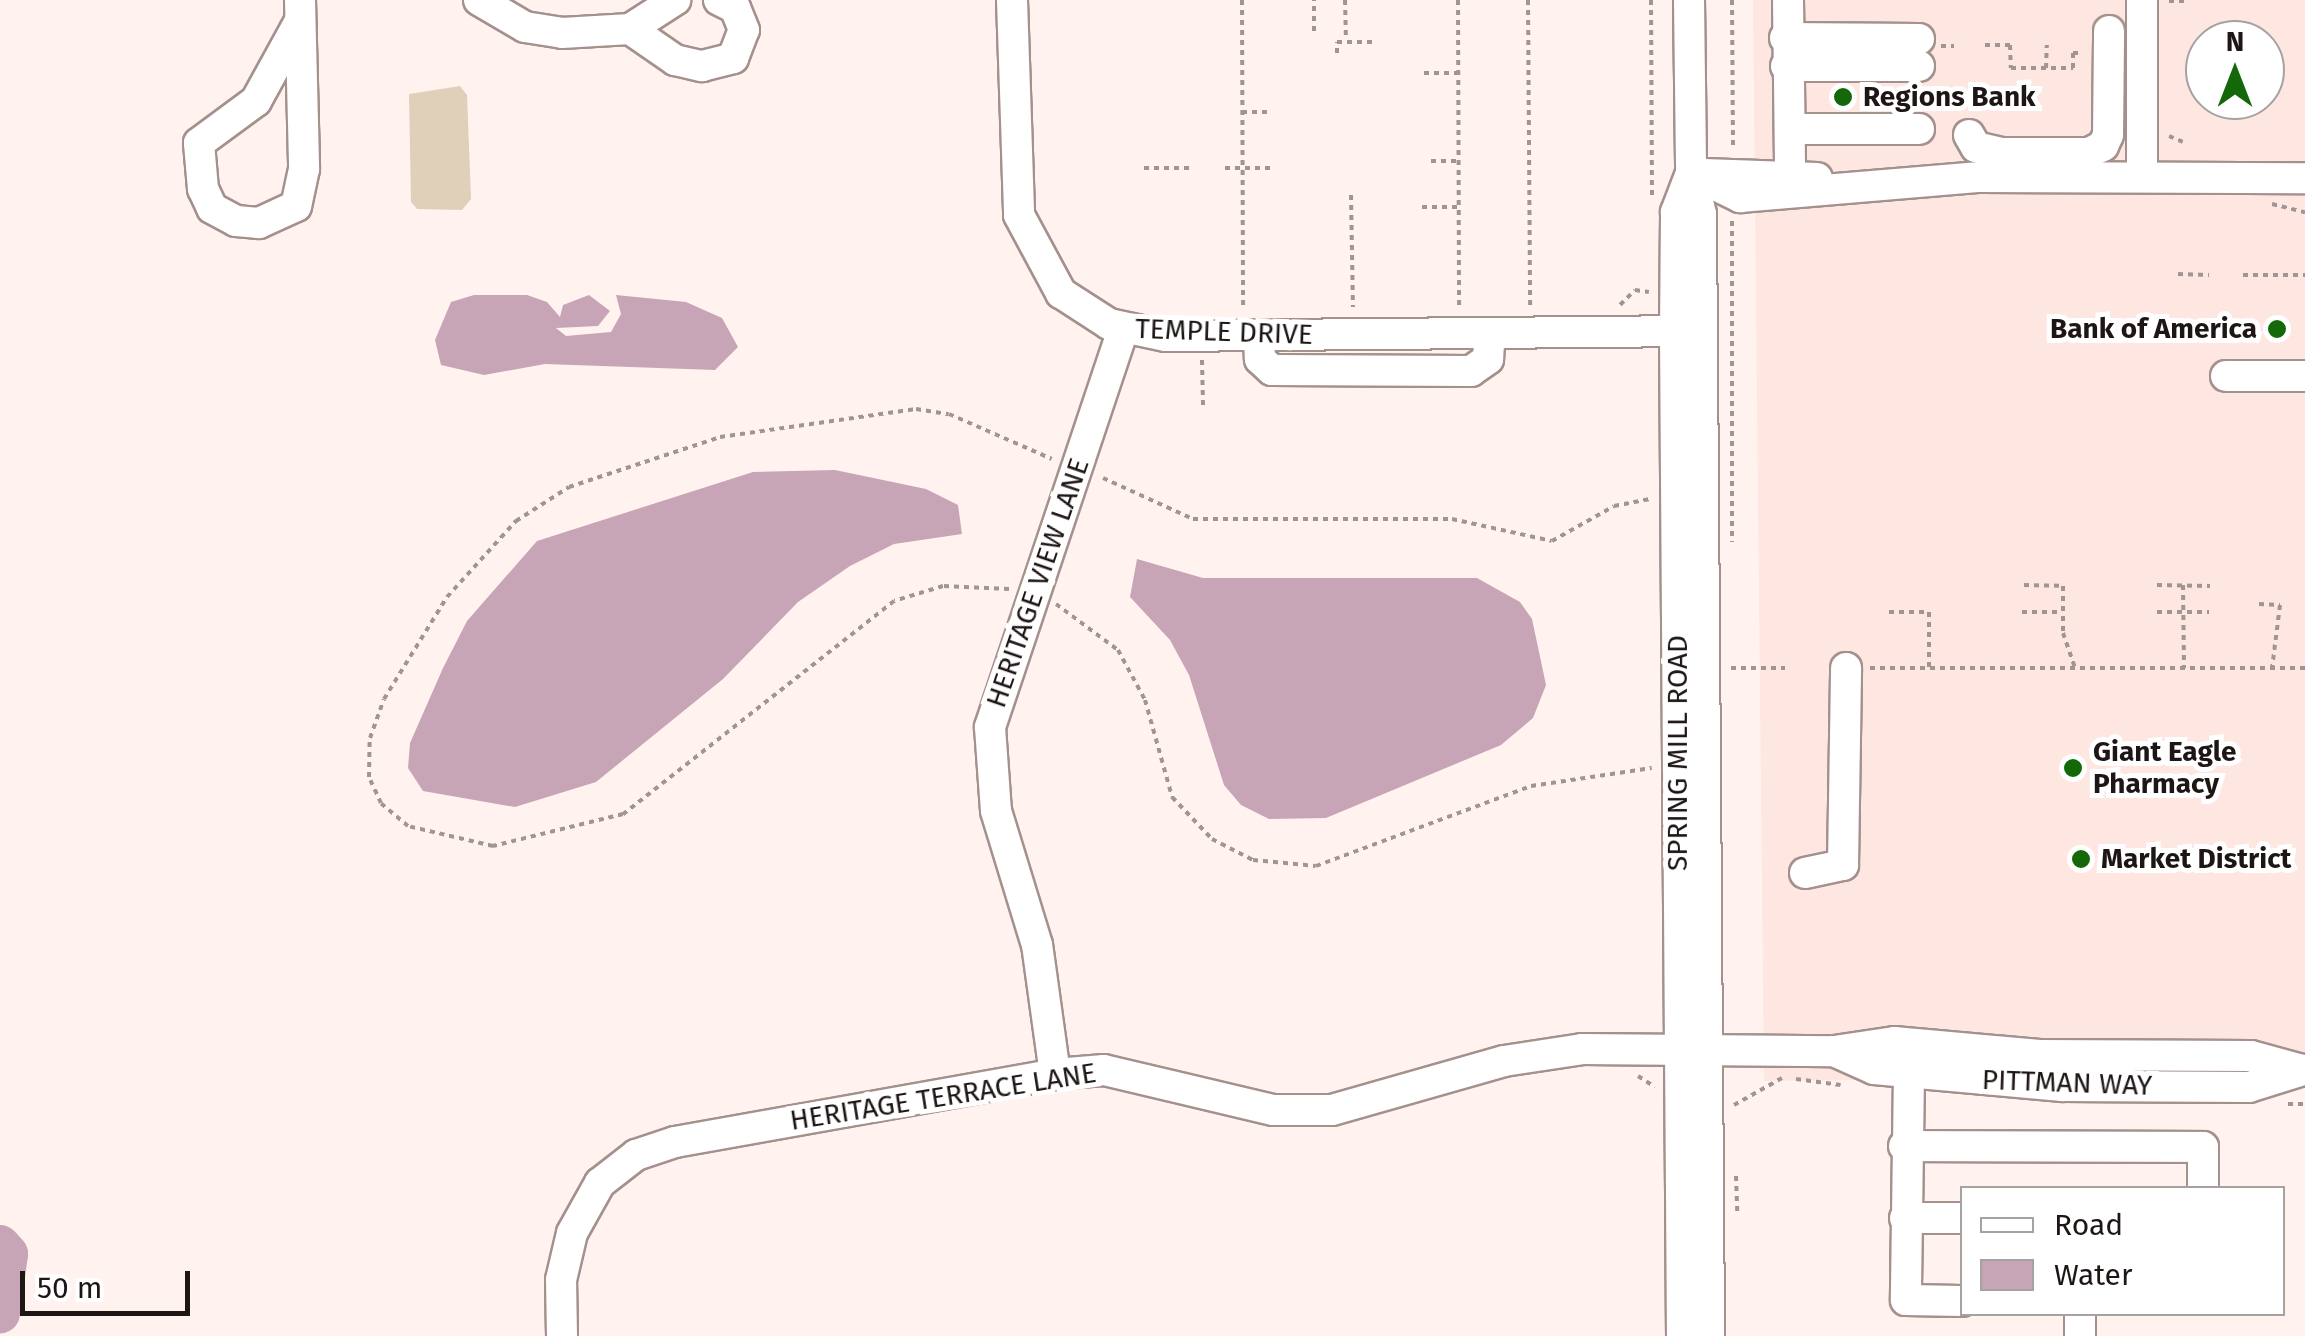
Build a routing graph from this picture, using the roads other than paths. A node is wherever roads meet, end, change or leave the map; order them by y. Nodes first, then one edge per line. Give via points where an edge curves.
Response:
1 (478, 0) edge
2 (675, 0) edge
3 (720, 0) edge
4 (1012, 0) edge
5 (1690, 0) edge
6 (1788, 0) edge
7 (2153, 1) edge
8 (300, 11) edge
9 (630, 29) junction
10 (2109, 31) dead end
11 (1785, 52) junction
12 (1919, 53) dead end
13 (1918, 129) dead end
14 (1790, 130) junction
15 (1969, 135) dead end
16 (1690, 174) junction
17 (1790, 176) junction
18 (2142, 177) junction
19 (2305, 178) edge
20 (1875, 186) junction
21 (1123, 330) junction
22 (1688, 331) junction
23 (2305, 358) edge
24 (2305, 376) edge
25 (1850, 668) road end
26 (1804, 872) dead end
27 (1693, 1048) junction
28 (1834, 1051) junction
29 (2304, 1070) edge
30 (1909, 1073) junction
31 (1055, 1074) junction
32 (1904, 1146) junction
33 (2203, 1186) edge
34 (1905, 1218) junction
35 (1960, 1218) edge
36 (1960, 1301) edge
37 (562, 1336) edge
38 (1682, 1336) edge
39 (1709, 1336) edge

1 - 9 street via 525,27 562,33
2 - 9 street
3 - 9 street via 735,8 744,30 733,58 702,66 675,60
4 - 21 street, TEMPLE DRIVE via 1019,215 1061,293
5 - 16 street, SPRING MILL ROAD
6 - 11 street
7 - 18 street
8 - 8 street via 304,169 296,206 259,223 236,221 212,208 202,188 199,143 256,101
10 - 15 street via 2108,135 2102,146 2088,152 2004,152 1976,147
11 - 12 street
11 - 14 street
13 - 14 street
14 - 17 street
16 - 17 street
16 - 20 street via 1740,197
16 - 22 street, SPRING MILL ROAD via 1676,212
17 - 20 street
18 - 19 street
18 - 20 street via 1980,177
21 - 22 street, TEMPLE DRIVE
21 - 31 street, HERITAGE VIEW LANE via 1065,458 1019,598 990,727 990,775 1036,945
22 - 27 street, SPRING MILL ROAD
23 - 24 street via 2226,367
25 - 26 street via 1844,864
27 - 28 street, PITTMAN WAY
27 - 31 street, HERITAGE TERRACE LANE via 1529,1055 1332,1110 1273,1110 1104,1070
27 - 38 street, SPRING MILL ROAD
27 - 39 street, SPRING MILL ROAD
28 - 29 street, PITTMAN WAY via 1894,1042 2039,1055 2251,1056
28 - 30 street, PITTMAN WAY via 1874,1069
29 - 30 street, PITTMAN WAY via 2249,1087 2062,1086
30 - 32 street
31 - 37 street, HERITAGE TERRACE LANE via 675,1142 636,1155 600,1183 572,1233 561,1280
32 - 33 street via 2203,1147
32 - 34 street
34 - 35 street
34 - 36 street via 1906,1300

